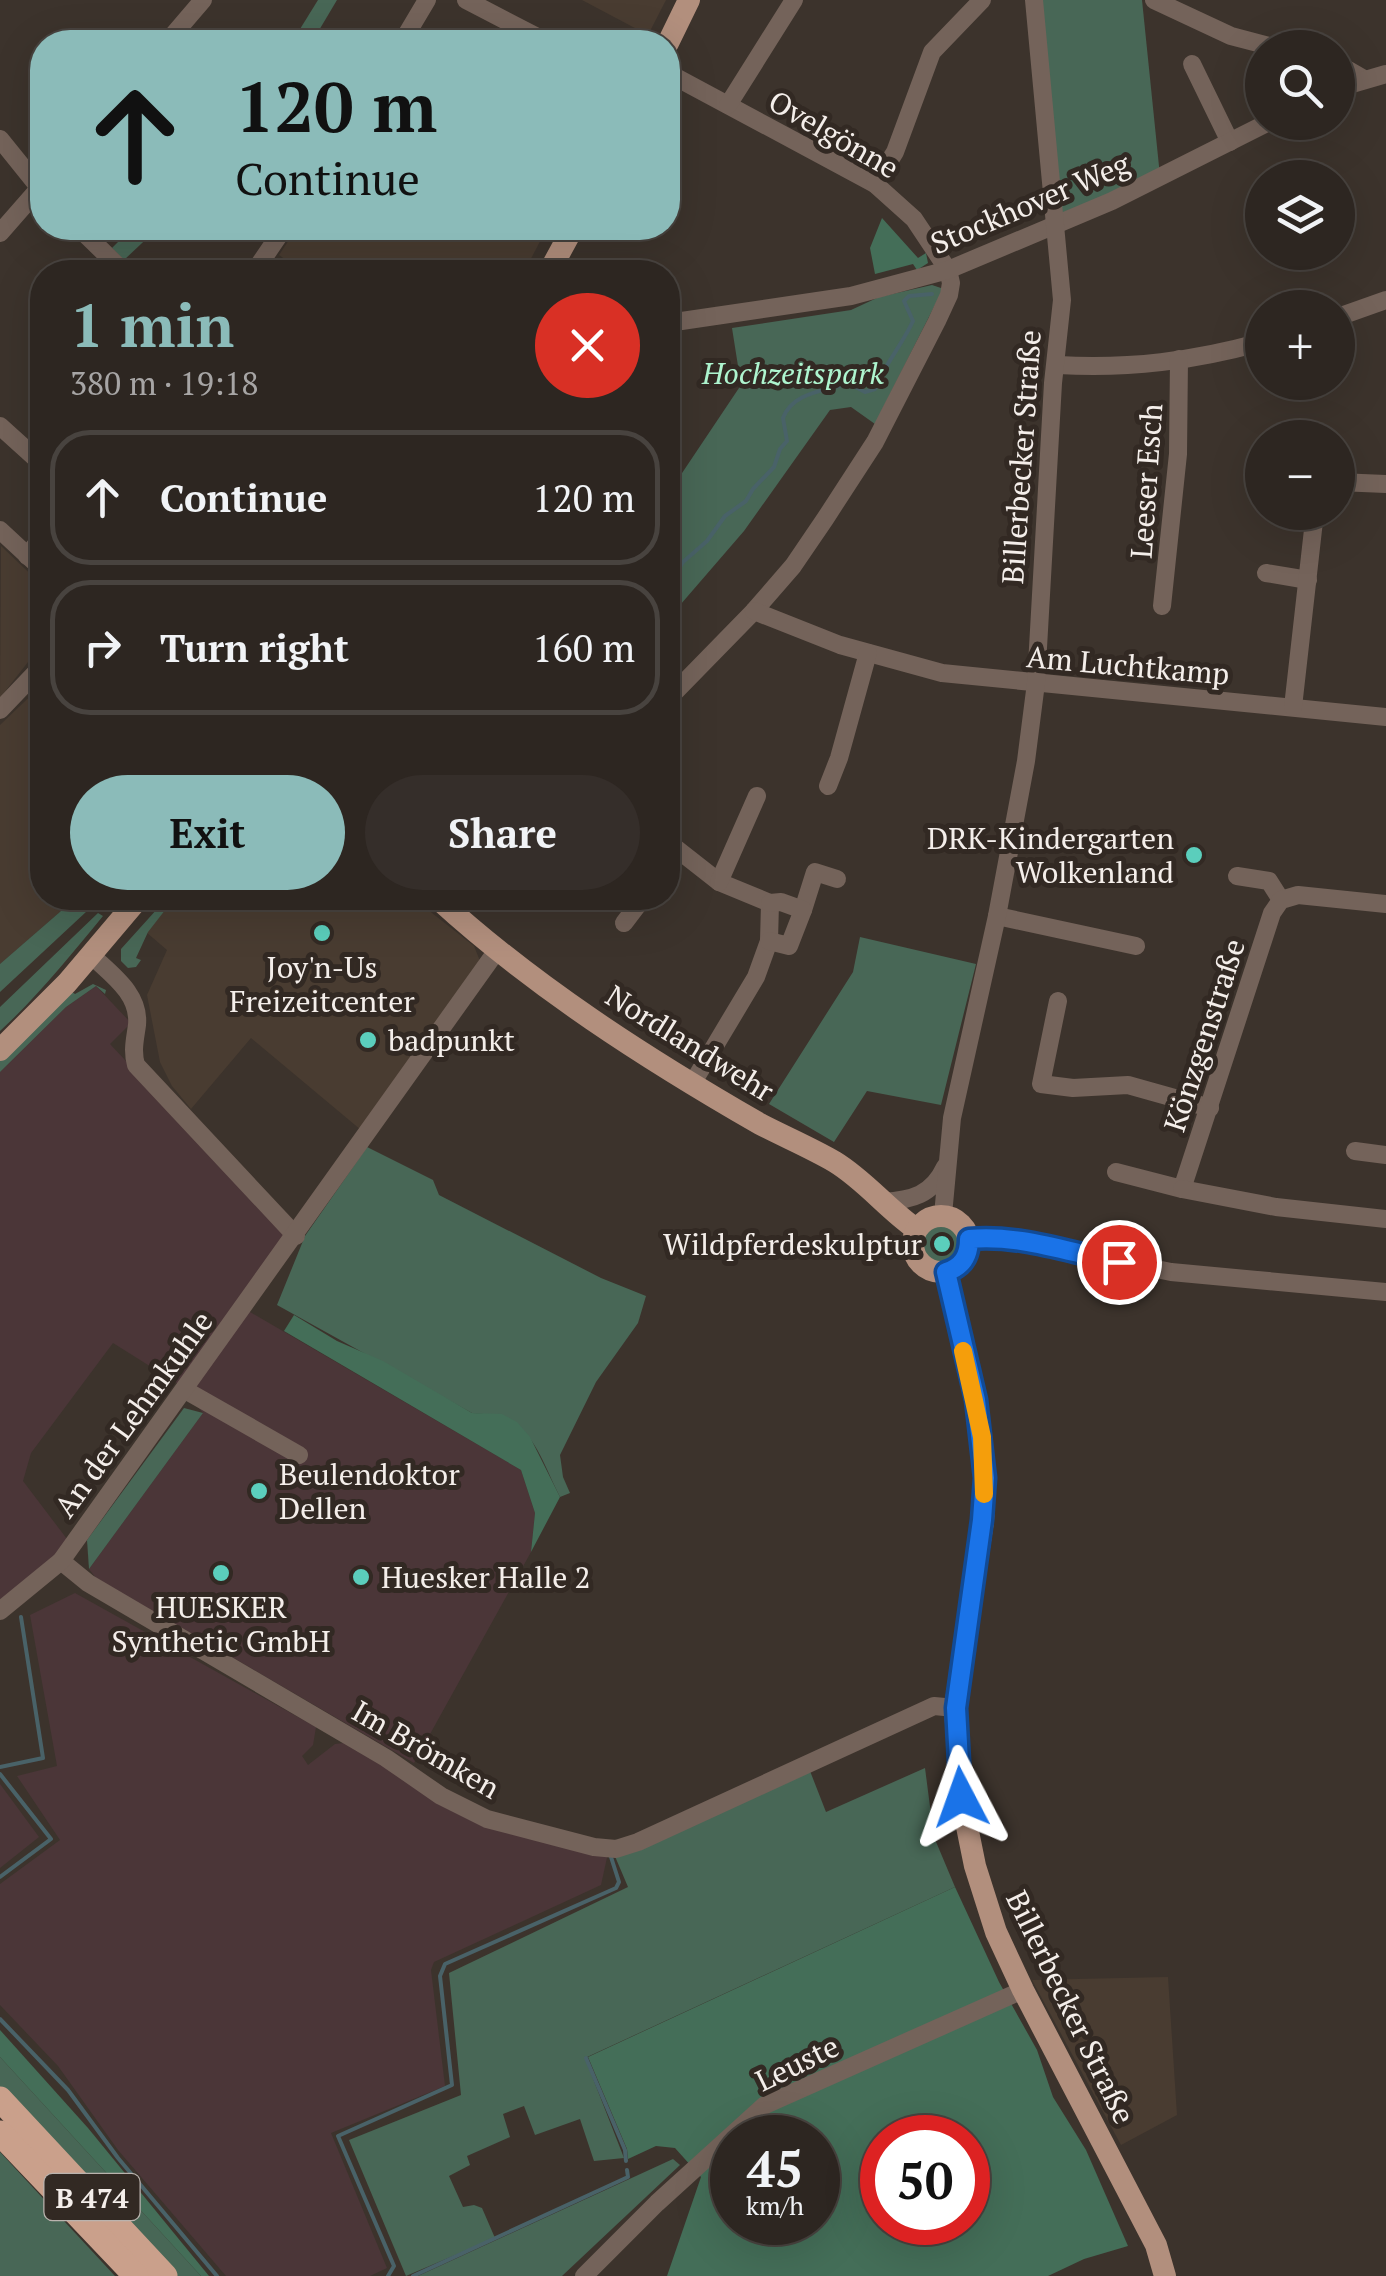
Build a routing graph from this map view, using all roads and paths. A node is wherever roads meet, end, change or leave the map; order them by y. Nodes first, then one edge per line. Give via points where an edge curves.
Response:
1 (426, 0) edge
2 (466, 0) edge
3 (690, 0) edge
4 (794, 0) edge
5 (982, 0) edge
6 (1034, 0) edge
7 (1154, 0) edge
8 (196, 3) edge
9 (176, 30) edge
10 (409, 30) edge
11 (524, 30) edge
12 (675, 30) edge
13 (1245, 40) edge
14 (1192, 64) dead end
15 (1355, 74) edge
16 (1386, 74) edge
17 (680, 79) edge
18 (1364, 79) junction
19 (1355, 82) edge
20 (728, 105) junction
21 (1245, 134) edge
22 (0, 139) edge
23 (1230, 142) junction
24 (30, 175) edge
25 (875, 184) junction
26 (30, 200) edge
27 (1056, 224) junction
28 (0, 232) edge
29 (91, 240) edge
30 (112, 260) edge
31 (948, 270) junction
32 (1386, 300) edge
33 (1355, 311) edge
34 (680, 321) edge
35 (1245, 346) edge
36 (1179, 360) junction
37 (1058, 365) junction
38 (0, 426) edge
39 (30, 453) edge
40 (1355, 483) edge
41 (1386, 484) edge
42 (0, 530) edge
43 (1313, 530) edge
44 (30, 552) edge
45 (27, 556) junction
46 (30, 559) edge
47 (1266, 574) dead end
48 (1308, 580) junction
49 (1162, 606) dead end
50 (754, 611) junction
51 (868, 653) junction
52 (30, 679) edge
53 (1036, 683) junction
54 (680, 687) edge
55 (1294, 707) junction
56 (0, 710) edge
57 (1386, 717) edge
58 (828, 786) dead end
59 (756, 796) dead end
60 (680, 858) edge
61 (1238, 876) dead end
62 (838, 878) dead end
63 (719, 882) junction
64 (1281, 900) junction
65 (770, 902) junction
66 (1386, 904) edge
67 (129, 910) edge
68 (457, 910) edge
69 (634, 910) edge
70 (803, 910) junction
71 (998, 916) junction
72 (624, 923) dead end
73 (769, 941) junction
74 (1136, 946) dead end
75 (498, 949) junction
76 (91, 955) junction
77 (1058, 1001) dead end
78 (0, 1050) edge
79 (692, 1084) junction
80 (1210, 1108) junction
81 (1355, 1151) dead end
82 (1386, 1155) edge
83 (947, 1162) junction
84 (1116, 1172) dead end
85 (1182, 1189) junction
86 (883, 1202) junction
87 (943, 1215) junction
88 (1386, 1220) edge
89 (916, 1229) junction
90 (296, 1236) junction
91 (969, 1239) junction
92 (946, 1272) junction
93 (1386, 1292) edge
94 (185, 1390) junction
95 (299, 1454) dead end
96 (61, 1560) junction
97 (0, 1611) edge
98 (956, 1708) junction
99 (1023, 1990) junction
100 (0, 2099) edge
101 (0, 2133) edge
102 (136, 2276) edge
103 (165, 2276) edge
104 (584, 2276) edge
105 (1165, 2276) edge

1 - 10 street
2 - 11 street
3 - 12 main road
4 - 20 street
5 - 25 street via 932,52 895,152
6 - 27 street, Billerbecker Straße
7 - 13 street
8 - 9 street
14 - 23 street
15 - 18 street
16 - 18 street
17 - 20 street, Ovelgönne
18 - 19 street
20 - 25 street, Ovelgönne
21 - 23 street, Stockhover Weg
22 - 24 street
23 - 27 street, Stockhover Weg
25 - 31 street, Ovelgönne via 914,218
26 - 28 street
27 - 31 street, Stockhover Weg
27 - 37 street, Billerbecker Straße
29 - 30 street
31 - 34 street, Stockhover Weg via 851,296
31 - 50 street via 949,295 874,442 793,566
32 - 33 street
35 - 36 street
36 - 37 street via 1118,369
36 - 49 street, Leeser Esch via 1179,440
37 - 53 street, Billerbecker Straße
38 - 39 street
40 - 41 street
42 - 45 street
43 - 48 street
44 - 45 street
45 - 46 street
47 - 48 street
48 - 55 street
50 - 51 street, Am Luchtkamp
50 - 54 street
51 - 53 street, Am Luchtkamp via 942,673
51 - 58 street
52 - 56 street
53 - 55 street, Am Luchtkamp
53 - 71 street, Billerbecker Straße
55 - 57 street, Am Luchtkamp
59 - 63 street
60 - 63 street
61 - 64 street via 1269,880
62 - 70 street via 815,872
63 - 65 street
64 - 66 street
64 - 80 street, Könzgenstraße
65 - 70 street
65 - 73 street
67 - 76 main road
68 - 75 main road, Nordlandwehr
69 - 72 street
70 - 73 street via 788,946
71 - 74 street
71 - 83 street, Billerbecker Straße
73 - 79 street via 756,977
75 - 79 main road, Nordlandwehr
75 - 90 street, An der Lehmkuhle
76 - 78 main road
76 - 90 street via 134,1000 136,1065
77 - 80 street via 1041,1084 1128,1085
79 - 86 main road, Nordlandwehr via 834,1162
80 - 85 street, Könzgenstraße
81 - 82 street
83 - 86 street via 922,1196
83 - 87 street, Billerbecker Straße
84 - 85 street
85 - 88 street
86 - 89 main road, Nordlandwehr
87 - 89 main road
87 - 91 main road via 960,1223
89 - 92 main road via 913,1247 920,1264
90 - 94 street, An der Lehmkuhle
91 - 92 main road via 966,1256
91 - 93 street via 1011,1239 1171,1272
92 - 98 main road, Billerbecker Straße via 982,1437 982,1520
94 - 95 street
94 - 96 street, An der Lehmkuhle
96 - 97 street, An der Lehmkuhle
96 - 98 street, Im Brömken via 88,1583 442,1796 487,1819 594,1847 638,1842 934,1706
98 - 99 main road, Billerbecker Straße via 961,1797 975,1866
99 - 104 street, Leuste via 765,2105
99 - 105 main road, Billerbecker Straße via 1156,2246
100 - 103 highway, B 474
101 - 102 highway, B 474

